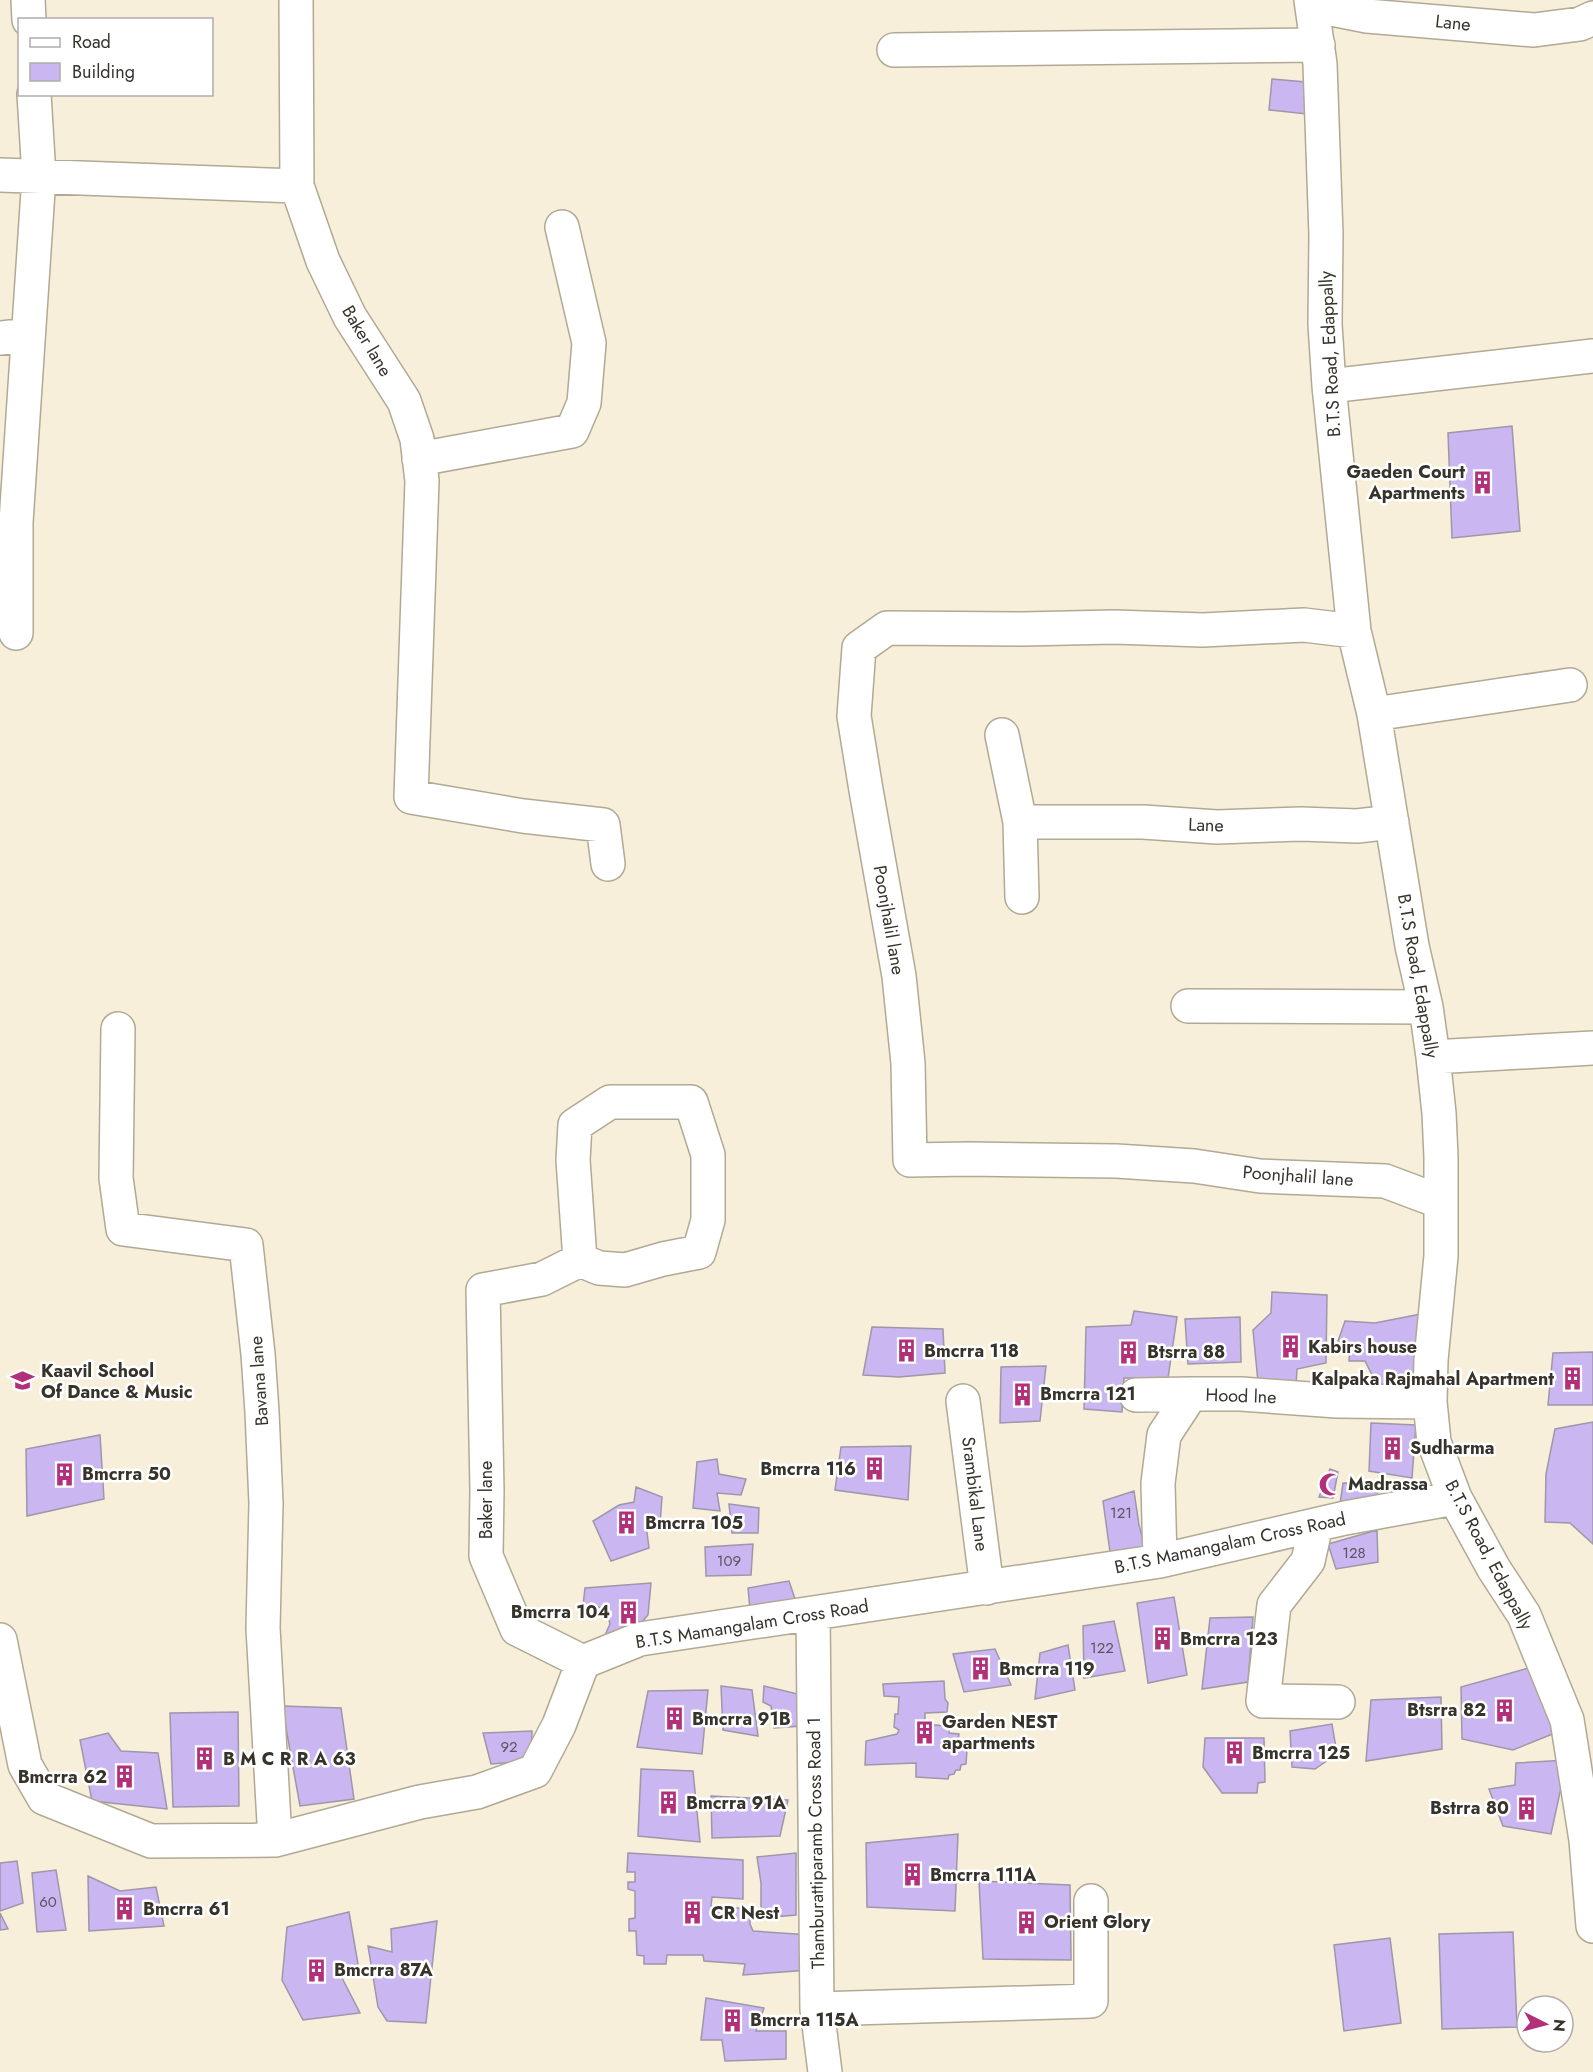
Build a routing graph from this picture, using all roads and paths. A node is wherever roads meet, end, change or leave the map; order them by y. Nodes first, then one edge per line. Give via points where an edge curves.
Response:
1 (28, 0) edge
2 (296, 0) edge
3 (1312, 2) edge
4 (1460, 12) edge
5 (29, 18) edge
6 (1593, 18) edge
7 (1318, 45) junction
8 (894, 50) dead end
9 (34, 96) edge
10 (0, 175) edge
11 (39, 176) junction
12 (297, 186) junction
13 (562, 227) dead end
14 (14, 336) edge
15 (1593, 356) edge
16 (1329, 386) junction
17 (419, 459) junction
18 (1354, 631) junction
19 (16, 633) dead end
20 (1570, 685) dead end
21 (1374, 714) junction
22 (1002, 735) dead end
23 (1020, 822) junction
24 (1392, 822) junction
25 (608, 864) dead end
26 (1022, 897) dead end
27 (1188, 1006) dead end
28 (1426, 1007) junction
29 (118, 1029) dead end
30 (1593, 1048) edge
31 (1433, 1057) junction
32 (1441, 1202) junction
33 (580, 1260) junction
34 (1191, 1394) junction
35 (1136, 1395) dead end
36 (963, 1401) dead end
37 (1430, 1402) junction
38 (1455, 1498) junction
39 (1316, 1525) junction
40 (1160, 1561) junction
41 (987, 1588) junction
42 (813, 1613) junction
43 (0, 1640) edge
44 (583, 1662) junction
45 (1338, 1702) dead end
46 (275, 1840) junction
47 (1091, 1902) dead end
48 (1592, 1906) edge
49 (817, 2009) junction
50 (825, 2072) edge

1 - 5 street
2 - 12 street, Baker lane
3 - 4 street, Lane via 1367,16
3 - 7 street, B.T.S Road, Edappally
4 - 6 street, Lane via 1534,30 1580,24
7 - 8 street
7 - 16 street, B.T.S Road, Edappally
9 - 11 street
10 - 11 street
11 - 12 street
11 - 14 street
12 - 17 street, Baker lane via 327,270 350,317 404,401 417,438
13 - 17 street via 589,343 584,403 572,431
14 - 19 street
15 - 16 street
16 - 18 street, B.T.S Road, Edappally
17 - 25 street, Baker lane via 422,481 411,797 603,825
18 - 21 street, B.T.S Road, Edappally
18 - 32 street, Poonjhalil lane via 1304,625 1203,630 887,628 859,648 854,716 899,976 908,1063 910,1160 1116,1161 1194,1166 1260,1176 1385,1181
20 - 21 street
21 - 24 street, B.T.S Road, Edappally
22 - 23 street
23 - 24 street, Lane via 1143,822 1217,827
23 - 26 street
24 - 28 street, B.T.S Road, Edappally
27 - 28 street
28 - 31 street, B.T.S Road, Edappally
29 - 46 street, Bavana lane via 116,1178 123,1229 246,1245 262,1412 266,1503 263,1628
30 - 31 street
31 - 32 street, B.T.S Road, Edappally
32 - 37 street, B.T.S Road, Edappally
33 - 33 street via 599,1268 625,1270 699,1252 708,1220 708,1155 691,1102 610,1102 575,1125 573,1160
33 - 44 street, Baker lane via 542,1279 483,1290 486,1556 517,1629
34 - 35 street
34 - 37 street, Hood lne
34 - 40 street, Hood lne via 1164,1435 1158,1483
36 - 41 street, Srambikal Lane
37 - 38 street, B.T.S Road, Edappally via 1434,1442
38 - 39 street, B.T.S Mamangalam Cross Road
38 - 48 street, B.T.S Road, Edappally via 1524,1615 1567,1720
39 - 40 street, B.T.S Mamangalam Cross Road
39 - 45 street via 1308,1561 1275,1605 1263,1701
40 - 41 street, B.T.S Mamangalam Cross Road
41 - 42 street, B.T.S Mamangalam Cross Road
42 - 44 street, B.T.S Mamangalam Cross Road via 639,1639
42 - 49 street, Thamburattiparamb Cross Road 1
43 - 46 street via 25,1765 44,1798 152,1840
44 - 46 street via 559,1725 535,1771 477,1792 420,1802
47 - 49 street via 1091,2001
49 - 50 street, Thamburattiparamb Cross Road 1

